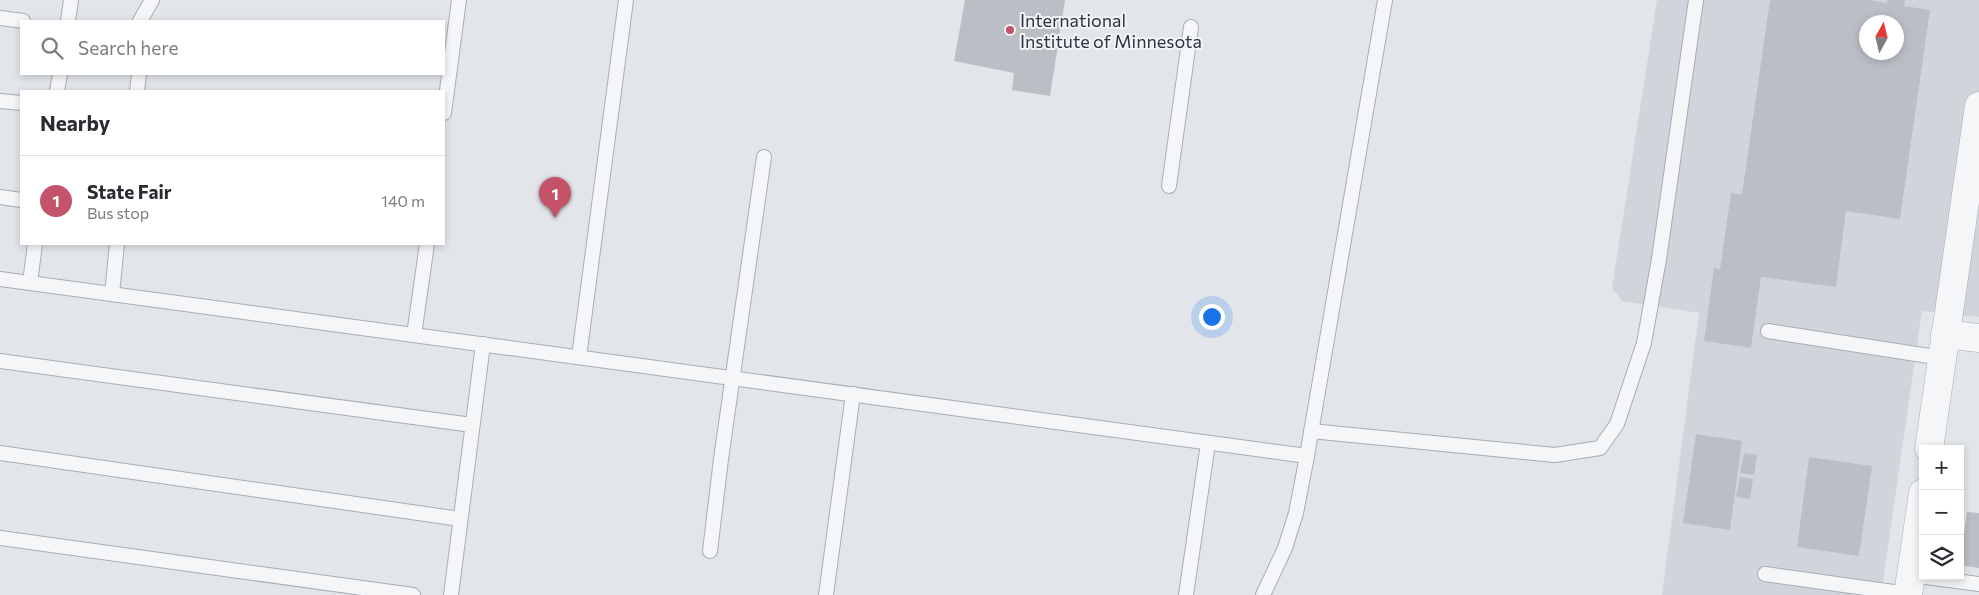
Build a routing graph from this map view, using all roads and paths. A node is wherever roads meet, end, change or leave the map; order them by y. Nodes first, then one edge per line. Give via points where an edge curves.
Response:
1 (71, 0) edge
2 (152, 0) edge
3 (459, 0) edge
4 (626, 0) edge
5 (1385, 0) edge
6 (1696, 0) edge
7 (0, 18) edge
8 (68, 20) edge
9 (141, 20) edge
10 (20, 21) edge
11 (1191, 27) dead end
12 (60, 75) edge
13 (139, 75) edge
14 (57, 90) edge
15 (136, 90) edge
16 (0, 101) edge
17 (20, 103) edge
18 (445, 105) edge
19 (1979, 106) edge
20 (764, 156) dead end
21 (1973, 182) edge
22 (1169, 186) dead end
23 (0, 197) edge
24 (20, 200) edge
25 (35, 245) edge
26 (118, 245) edge
27 (426, 245) edge
28 (0, 278) edge
29 (30, 283) junction
30 (112, 294) junction
31 (1768, 331) dead end
32 (414, 335) junction
33 (1979, 338) edge
34 (483, 344) junction
35 (1944, 346) junction
36 (579, 357) junction
37 (0, 362) edge
38 (733, 378) junction
39 (852, 394) junction
40 (472, 425) junction
41 (1311, 431) junction
42 (1208, 443) junction
43 (1930, 445) edge
44 (0, 452) edge
45 (1307, 456) junction
46 (460, 519) junction
47 (1919, 520) edge
48 (0, 538) edge
49 (710, 551) dead end
50 (1765, 574) dead end
51 (1979, 584) edge
52 (1909, 588) edge
53 (1832, 589) edge
54 (413, 595) edge
55 (451, 595) edge
56 (826, 595) edge
57 (1186, 595) edge
58 (1263, 595) edge

1 - 8 lane
2 - 9 lane
3 - 18 lane
4 - 36 lane
5 - 41 lane
6 - 41 lane via 1644,343 1618,424 1600,448 1555,455
7 - 10 lane
11 - 22 lane
12 - 14 lane
13 - 15 lane
16 - 17 lane
19 - 21 street
20 - 38 lane
21 - 35 street
23 - 24 lane
25 - 29 lane
26 - 30 lane
27 - 32 lane
28 - 29 lane
29 - 30 lane
30 - 32 lane
31 - 35 lane
32 - 34 lane
33 - 35 street
34 - 36 lane
34 - 40 lane
35 - 43 street
36 - 38 lane
37 - 40 lane
38 - 39 lane
38 - 49 lane
39 - 42 lane
39 - 56 lane
40 - 46 lane
41 - 45 lane
42 - 45 lane
42 - 57 lane
44 - 46 lane
45 - 58 lane via 1296,513 1285,548
46 - 55 lane
47 - 52 street
48 - 54 lane
50 - 53 lane
51 - 52 lane
52 - 53 lane

